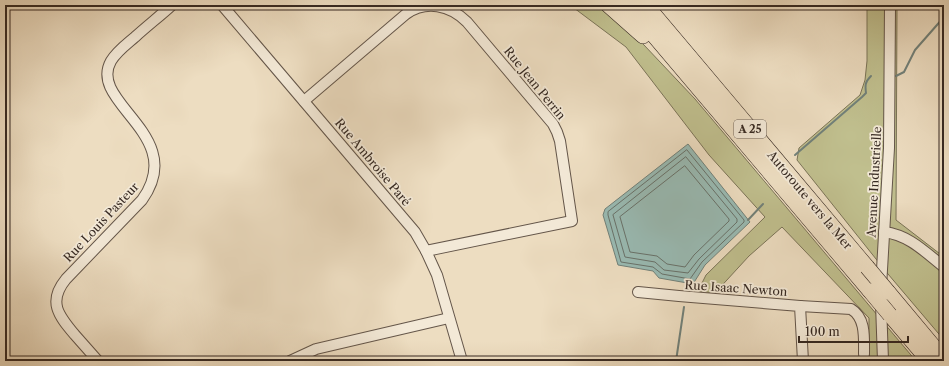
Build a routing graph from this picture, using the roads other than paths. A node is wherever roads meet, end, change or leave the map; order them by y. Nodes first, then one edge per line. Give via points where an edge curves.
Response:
1 (172, 5) edge
2 (222, 5) edge
3 (608, 5) edge
4 (628, 5) edge
5 (646, 5) edge
6 (656, 5) edge
7 (890, 5) edge
8 (422, 6) edge
9 (679, 44) junction
10 (701, 91) junction
11 (304, 101) junction
12 (884, 232) junction
13 (426, 251) junction
14 (944, 267) edge
15 (638, 292) dead end
16 (800, 306) junction
17 (450, 318) junction
18 (864, 354) dead end
19 (944, 359) edge
20 (98, 361) edge
21 (290, 361) edge
22 (462, 361) edge
23 (803, 361) edge
24 (883, 361) edge
25 (929, 361) edge

1 - 20 street, Rue Louis Pasteur via 116,54 107,74 110,87 152,148 155,166 151,184 142,200 66,279 57,297 56,307 60,317
2 - 11 street, Rue Ambroise Paré
3 - 10 highway
4 - 10 highway, A 25
5 - 9 highway, Autoroute vers la Mer / A 25
6 - 9 highway via 676,32
7 - 12 street, Avenue Industrielle via 890,136
8 - 11 street, Rue Jean Perrin via 406,14
8 - 13 street, Rue Jean Perrin via 443,7 463,18 556,128 572,221
9 - 19 highway, Autoroute vers la Mer / A 25, bridge
10 - 25 highway, A 25, bridge
11 - 13 street, Rue Ambroise Paré via 407,222
12 - 14 street via 909,240
12 - 24 street, Avenue Industrielle via 881,296
13 - 17 street, Rue Ambroise Paré via 437,275
15 - 16 street, Rue Isaac Newton
16 - 18 street via 850,309 857,313 862,322
16 - 23 street, Rue Isaac Newton
17 - 21 street via 316,349
17 - 22 street, Rue Ambroise Paré

